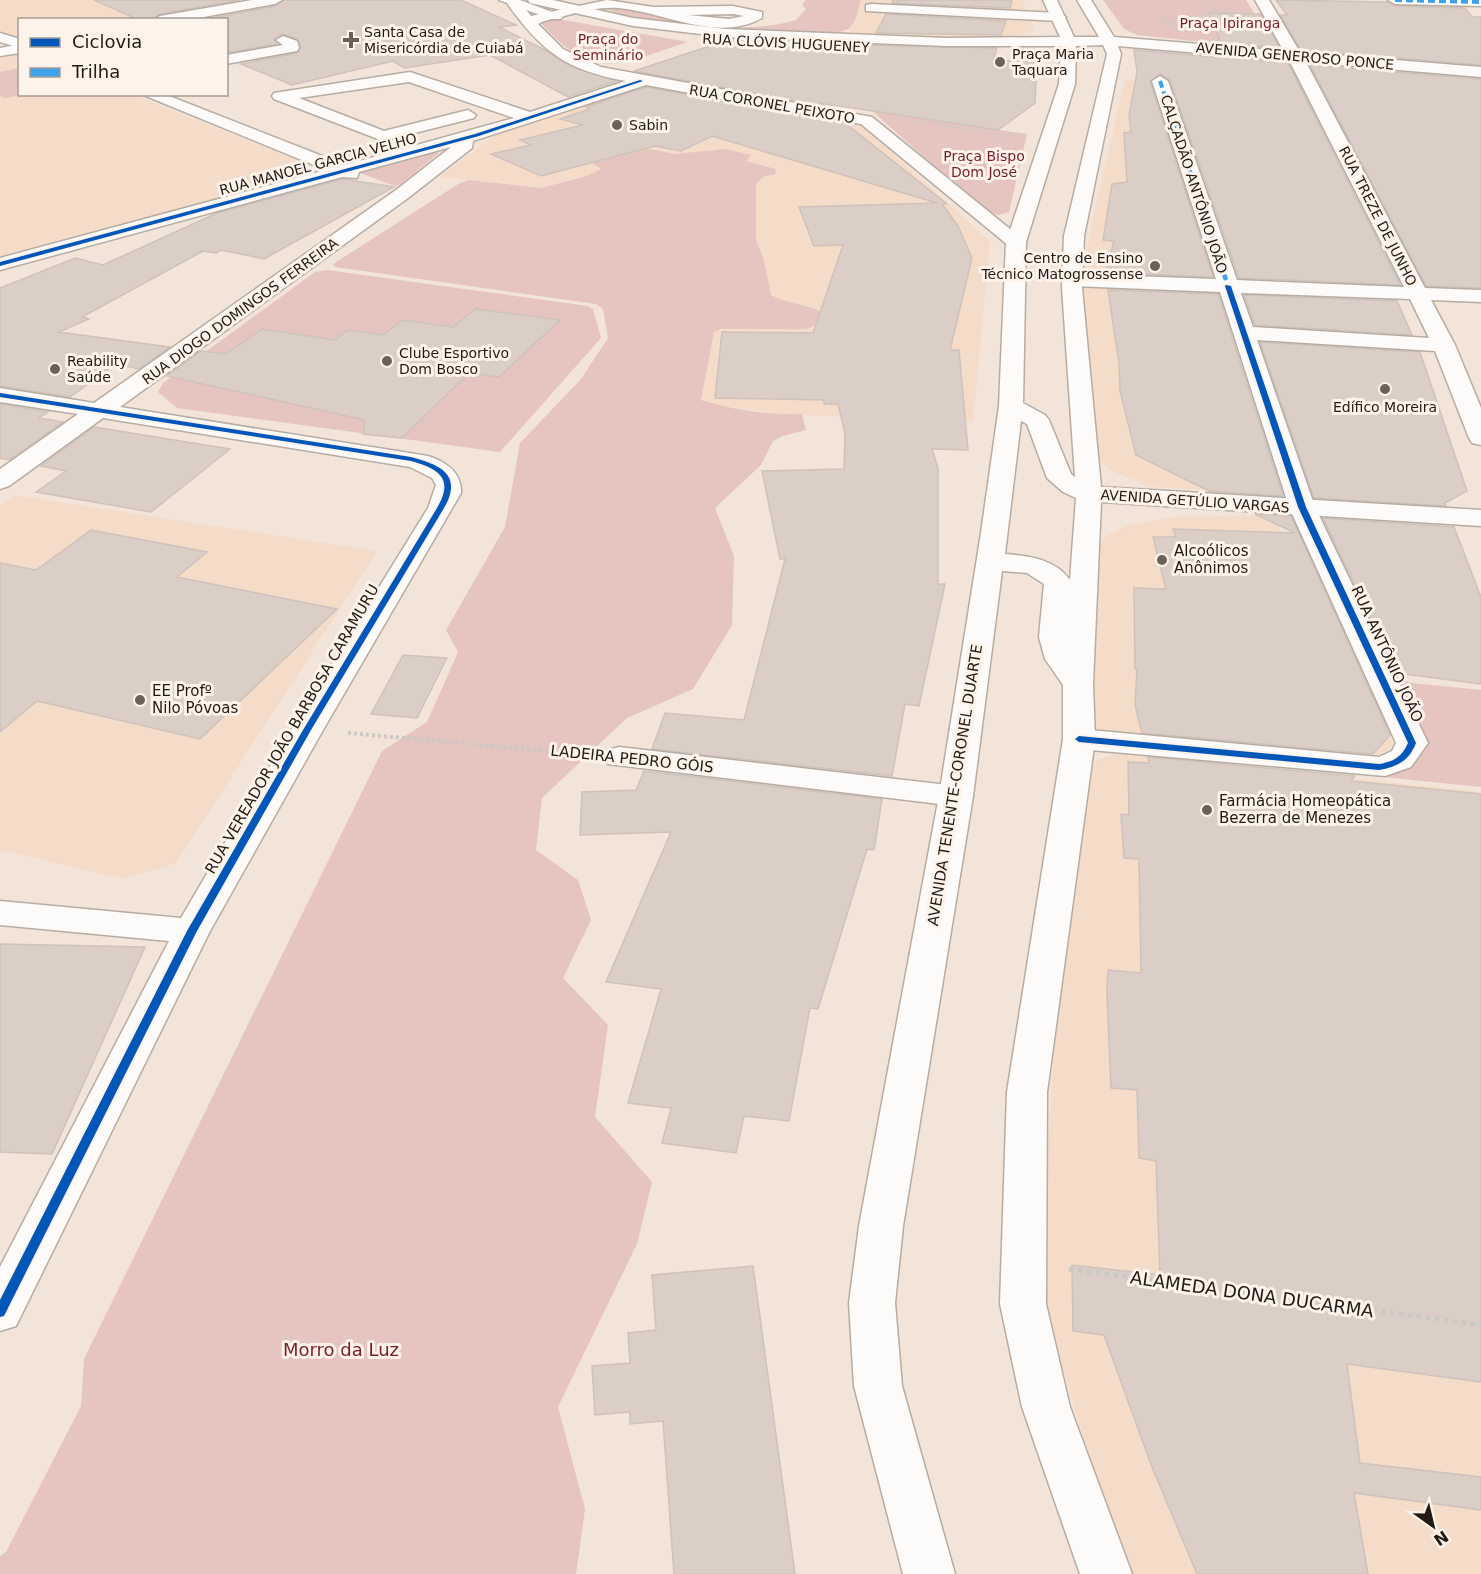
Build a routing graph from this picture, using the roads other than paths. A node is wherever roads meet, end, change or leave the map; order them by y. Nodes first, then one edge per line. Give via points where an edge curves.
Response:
1 (251, 0) edge
2 (275, 0) edge
3 (536, 0) edge
4 (1050, 0) edge
5 (1084, 0) edge
6 (1262, 0) edge
7 (1395, 0) edge
8 (510, 1) edge
9 (1481, 1) edge
10 (205, 10) junction
11 (572, 10) junction
12 (649, 11) junction
13 (551, 15) junction
14 (1059, 17) junction
15 (169, 18) edge
16 (869, 19) edge
17 (530, 24) junction
18 (0, 37) edge
19 (283, 40) dead end
20 (1069, 41) junction
21 (1110, 41) junction
22 (18, 45) edge
23 (18, 47) edge
24 (0, 52) edge
25 (1294, 57) junction
26 (1057, 59) junction
27 (228, 60) edge
28 (1481, 72) edge
29 (641, 81) junction
30 (1160, 81) dead end
31 (154, 96) edge
32 (497, 107) junction
33 (531, 118) junction
34 (477, 135) junction
35 (344, 171) junction
36 (386, 187) junction
37 (1016, 242) junction
38 (0, 264) edge
39 (1073, 280) junction
40 (1228, 286) junction
41 (1418, 294) junction
42 (1481, 296) edge
43 (1242, 333) junction
44 (1444, 345) junction
45 (0, 395) edge
46 (1011, 406) junction
47 (102, 410) junction
48 (1481, 438) edge
49 (0, 481) edge
50 (1089, 494) junction
51 (1302, 507) junction
52 (1481, 518) edge
53 (989, 561) junction
54 (1078, 684) junction
55 (1079, 739) junction
56 (619, 757) road end
57 (956, 796) junction
58 (0, 913) edge
59 (192, 931) junction
60 (0, 1312) edge
61 (929, 1574) edge
62 (1106, 1574) edge

1 - 10 street
2 - 10 street
3 - 11 street
4 - 14 street, AVENIDA TENENTE-CORONEL DUARTE
5 - 21 street
6 - 25 street, RUA TREZE DE JUNHO
7 - 9 street
8 - 13 street, RUA CLÓVIS HUGUENEY
8 - 17 street, RUA CORONEL PEIXOTO
10 - 15 street
11 - 12 street via 614,4
11 - 13 street
11 - 16 street via 692,31
12 - 12 street via 729,23 749,21 757,15 733,10
13 - 17 street
13 - 26 street, RUA CLÓVIS HUGUENEY via 609,29 680,38 996,51
14 - 16 street
14 - 20 street, AVENIDA TENENTE-CORONEL DUARTE
16 - 20 street, AVENIDA GENEROSO PONCE via 1037,42
17 - 29 street, RUA CORONEL PEIXOTO via 567,60
18 - 22 street
19 - 27 street via 292,48
20 - 21 street, AVENIDA GENEROSO PONCE
20 - 26 street, AVENIDA TENENTE-CORONEL DUARTE
21 - 25 street, AVENIDA GENEROSO PONCE
21 - 39 street via 1114,54 1074,236
23 - 24 street
25 - 28 street, AVENIDA GENEROSO PONCE
25 - 41 street, RUA TREZE DE JUNHO
26 - 37 street, AVENIDA TENENTE-CORONEL DUARTE via 1067,84
29 - 33 street, RUA MANOEL GARCIA VELHO
29 - 37 street, RUA CORONEL PEIXOTO via 854,117 873,124
30 - 40 street, CALÇADÃO ANTÔNIO JOÃO
31 - 35 street
32 - 32 street via 410,76 280,96 383,136
32 - 33 street
33 - 34 street, RUA MANOEL GARCIA VELHO
34 - 35 street, RUA MANOEL GARCIA VELHO
34 - 36 street, RUA DIOGO DOMINGOS FERREIRA
35 - 36 street
35 - 38 street, RUA MANOEL GARCIA VELHO
36 - 47 street, RUA DIOGO DOMINGOS FERREIRA
37 - 46 street, AVENIDA TENENTE-CORONEL DUARTE
39 - 40 street
39 - 50 street
40 - 41 street
40 - 43 street, RUA ANTÔNIO JOÃO
41 - 42 street
41 - 44 street, RUA TREZE DE JUNHO
43 - 44 street
43 - 51 street, RUA ANTÔNIO JOÃO
44 - 48 street, RUA TREZE DE JUNHO
45 - 47 street, RUA VEREADOR JOÃO BARBOSA CARAMURU
46 - 50 street via 1037,420 1065,483
46 - 53 street, AVENIDA TENENTE-CORONEL DUARTE
47 - 49 street, RUA DIOGO DOMINGOS FERREIRA
47 - 59 street, RUA VEREADOR JOÃO BARBOSA CARAMURU via 404,458 429,465 448,484 448,494
50 - 51 street, AVENIDA GETÚLIO VARGAS
50 - 54 street
51 - 52 street, AVENIDA GETÚLIO VARGAS
51 - 55 street, RUA ANTÔNIO JOÃO via 1410,737 1412,743 1406,757 1391,766 1358,766
53 - 54 street via 1035,567 1053,575 1058,583 1054,648
53 - 57 street, AVENIDA TENENTE-CORONEL DUARTE
54 - 55 street
55 - 62 street via 1027,1092 1023,1304 1046,1407
56 - 57 street, LADEIRA PEDRO GÓIS
57 - 61 street, AVENIDA TENENTE-CORONEL DUARTE via 881,1226 872,1303 878,1386
58 - 59 street
59 - 60 street, RUA VEREADOR JOÃO BARBOSA CARAMURU

